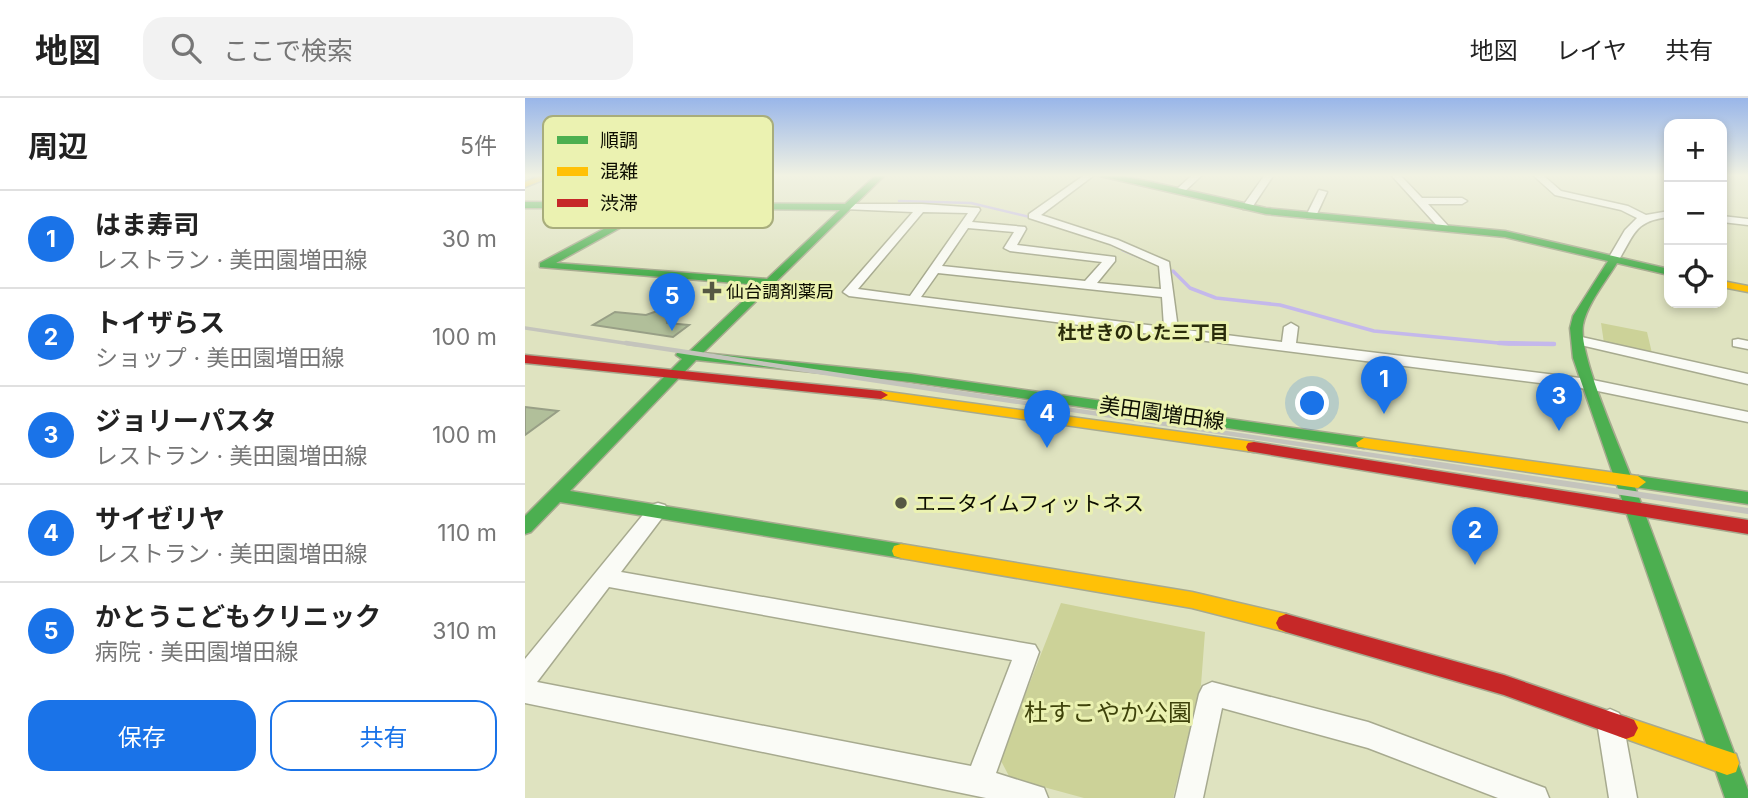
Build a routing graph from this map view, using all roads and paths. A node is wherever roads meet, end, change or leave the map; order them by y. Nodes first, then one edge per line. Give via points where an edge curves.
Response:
1 (845, 209) edge
2 (921, 209) edge
3 (951, 209) edge
4 (1044, 209) edge
5 (1259, 209) edge
6 (1314, 209) edge
7 (1426, 209) edge
8 (1625, 209) edge
9 (1664, 215) edge
10 (1311, 216) junction
11 (1644, 218) junction
12 (1727, 220) edge
13 (1748, 222) edge
14 (966, 225) junction
15 (610, 228) edge
16 (1445, 228) junction
17 (1614, 259) junction
18 (936, 269) junction
19 (1664, 271) edge
20 (768, 282) junction
21 (1088, 285) junction
22 (1727, 285) edge
23 (1748, 289) edge
24 (1169, 294) junction
25 (913, 300) junction
26 (1291, 327) dead end
27 (1171, 332) junction
28 (1577, 340) junction
29 (525, 344) edge
30 (1289, 347) junction
31 (591, 349) dead end
32 (670, 355) dead end
33 (692, 356) junction
34 (525, 359) edge
35 (677, 371) junction
36 (1748, 379) edge
37 (1588, 384) junction
38 (1748, 417) edge
39 (1626, 480) junction
40 (556, 495) junction
41 (1748, 498) edge
42 (658, 510) junction
43 (1636, 511) junction
44 (525, 527) edge
45 (1748, 527) edge
46 (605, 578) junction
47 (525, 678) edge
48 (525, 691) edge
49 (1610, 722) junction
50 (1737, 767) edge
51 (979, 782) junction
52 (1034, 798) edge
53 (1189, 798) edge
54 (1535, 798) edge
55 (1623, 798) edge
56 (1738, 798) edge

1 - 20 street
2 - 25 street via 849,292
3 - 14 street via 975,210
4 - 24 street via 1034,216 1165,264
5 - 10 street
6 - 10 street
7 - 16 street
8 - 11 street
9 - 11 street
10 - 16 street
11 - 17 street via 1630,228
12 - 13 street
14 - 18 street
14 - 21 street via 1021,229 1010,248 1111,259
15 - 20 street via 537,264
16 - 17 street via 1505,234
17 - 19 street
17 - 28 street via 1579,316
18 - 21 street
18 - 25 street
20 - 33 street
21 - 24 street
22 - 23 street
24 - 27 street
25 - 27 street
26 - 30 street
27 - 30 street
28 - 36 street
28 - 37 street
29 - 31 street
30 - 37 street
32 - 33 street, 美田園増田線
33 - 35 street
33 - 39 street, 美田園増田線 via 918,379
34 - 35 street, 美田園増田線
35 - 40 street
35 - 43 street, 美田園増田線 via 1297,454
37 - 38 street
37 - 39 street
39 - 41 street, 美田園増田線
39 - 43 street
40 - 42 street
40 - 44 street
42 - 46 street
42 - 49 street via 1192,600 1504,685
43 - 45 street, 美田園増田線
43 - 50 street
46 - 47 street
46 - 51 street via 1027,652
48 - 51 street
49 - 50 street
49 - 55 street
50 - 56 street
51 - 52 street
53 - 54 street via 1212,694 1368,735

